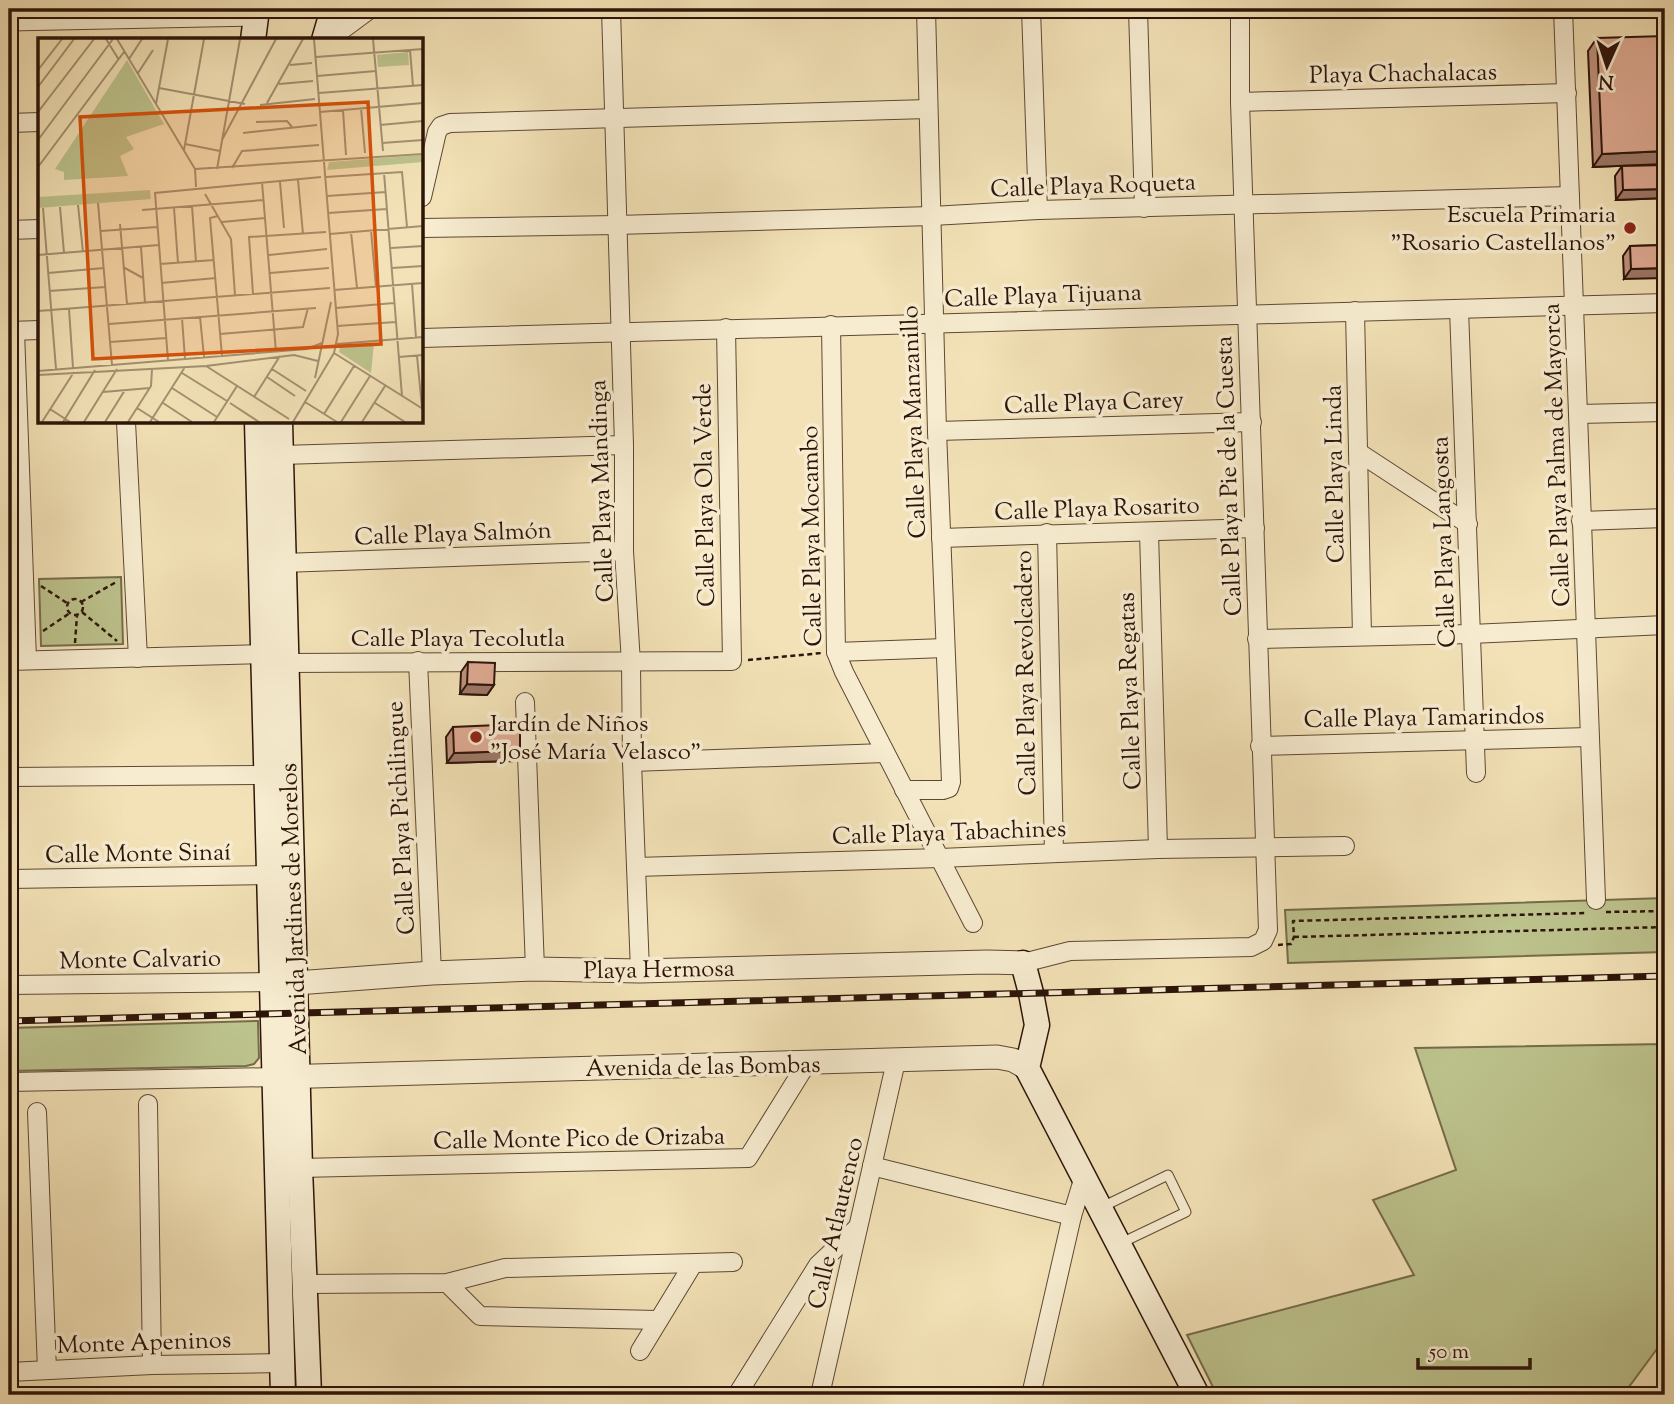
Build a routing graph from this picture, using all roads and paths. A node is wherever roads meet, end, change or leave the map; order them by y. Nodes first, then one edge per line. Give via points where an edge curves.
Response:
1 (333, 9) edge
2 (366, 9) edge
3 (611, 9) edge
4 (926, 9) edge
5 (1031, 9) edge
6 (1138, 9) edge
7 (1240, 9) edge
8 (1563, 9) edge
9 (257, 11) edge
10 (9, 19) edge
11 (253, 38) edge
12 (325, 38) edge
13 (332, 38) edge
14 (1567, 93) junction
15 (1240, 102) junction
16 (928, 109) junction
17 (614, 117) junction
18 (38, 122) edge
19 (9, 123) edge
20 (424, 188) edge
21 (1570, 196) junction
22 (1244, 205) junction
23 (1144, 208) junction
24 (1038, 210) junction
25 (932, 216) junction
26 (617, 226) junction
27 (424, 228) edge
28 (38, 229) edge
29 (9, 230) edge
30 (1665, 303) edge
31 (1576, 305) junction
32 (1459, 309) junction
33 (1355, 311) junction
34 (1248, 314) junction
35 (935, 323) junction
36 (831, 325) junction
37 (726, 328) junction
38 (38, 330) edge
39 (12, 331) edge
40 (621, 333) junction
41 (424, 338) edge
42 (1665, 412) edge
43 (1579, 414) junction
44 (1252, 422) junction
45 (127, 424) edge
46 (257, 424) edge
47 (281, 424) edge
48 (937, 431) junction
49 (624, 445) junction
50 (1358, 452) junction
51 (281, 455) junction
52 (1665, 518) edge
53 (1581, 521) junction
54 (1468, 524) junction
55 (1255, 528) junction
56 (1149, 532) junction
57 (1047, 533) junction
58 (941, 538) junction
59 (624, 551) junction
60 (283, 563) junction
61 (135, 571) junction
62 (23, 573) junction
63 (81, 602) junction
64 (67, 603) junction
65 (82, 612) junction
66 (69, 614) junction
67 (77, 615) junction
68 (1665, 625) edge
69 (1586, 627) junction
70 (1471, 634) junction
71 (1362, 636) junction
72 (1257, 639) junction
73 (945, 648) junction
74 (27, 651) junction
75 (836, 652) junction
76 (138, 658) junction
77 (74, 659) junction
78 (274, 659) junction
79 (9, 661) edge
80 (418, 661) junction
81 (732, 661) junction
82 (631, 663) junction
83 (525, 702) dead end
84 (276, 715) junction
85 (1589, 737) junction
86 (1475, 741) junction
87 (1260, 746) junction
88 (885, 752) junction
89 (632, 762) junction
90 (1475, 774) dead end
91 (267, 775) junction
92 (9, 777) edge
93 (904, 790) junction
94 (1345, 846) dead end
95 (1264, 848) junction
96 (1158, 849) junction
97 (1054, 853) junction
98 (940, 858) junction
99 (636, 867) junction
100 (269, 875) junction
101 (9, 879) edge
102 (1594, 908) junction
103 (1665, 911) edge
104 (974, 923) dead end
105 (1665, 927) edge
106 (1264, 941) joint
107 (1023, 963) junction
108 (535, 969) junction
109 (640, 971) junction
110 (432, 973) junction
111 (283, 982) junction
112 (9, 985) edge
113 (896, 1061) junction
114 (807, 1063) junction
115 (1027, 1068) junction
116 (287, 1077) junction
117 (9, 1082) edge
118 (148, 1104) dead end
119 (37, 1112) dead end
120 (873, 1166) junction
121 (300, 1167) junction
122 (1083, 1180) junction
123 (1098, 1209) junction
124 (1072, 1216) junction
125 (858, 1227) junction
126 (1117, 1245) junction
127 (733, 1262) dead end
128 (693, 1264) junction
129 (447, 1283) junction
130 (305, 1284) junction
131 (658, 1320) junction
132 (640, 1351) dead end
133 (281, 1363) junction
134 (152, 1365) junction
135 (47, 1370) junction
136 (9, 1372) edge
137 (283, 1395) edge
138 (309, 1395) edge
139 (737, 1395) edge
140 (820, 1395) edge
141 (1031, 1395) edge
142 (1197, 1395) edge

1 - 12 main road
2 - 13 street
3 - 17 street, Calle Playa Mandinga
4 - 16 street, Calle Playa Manzanillo
5 - 24 street
6 - 23 street
7 - 15 street, Calle Playa Pie de la Cuesta
8 - 14 street, Calle Playa Palma de Mayorca
9 - 10 street
9 - 11 main road
14 - 15 street, Playa Chachalacas
14 - 21 street, Calle Playa Palma de Mayorca
15 - 22 street, Calle Playa Pie de la Cuesta
16 - 17 street
16 - 25 street, Calle Playa Manzanillo
17 - 20 street via 440,126
17 - 26 street, Calle Playa Mandinga
18 - 19 street
21 - 22 street, Calle Playa Roqueta
21 - 31 street, Calle Playa Palma de Mayorca
22 - 23 street, Calle Playa Roqueta
22 - 34 street, Calle Playa Pie de la Cuesta
23 - 24 street, Calle Playa Roqueta
24 - 25 street, Calle Playa Roqueta
25 - 26 street, Calle Playa Roqueta
25 - 35 street, Calle Playa Manzanillo
26 - 27 street, Calle Playa Roqueta
26 - 40 street, Calle Playa Mandinga
28 - 29 street
30 - 31 street, Calle Playa Tijuana
31 - 32 street, Calle Playa Tijuana
31 - 43 street, Calle Playa Palma de Mayorca
32 - 33 street, Calle Playa Tijuana
32 - 54 street, Calle Playa Langosta
33 - 34 street, Calle Playa Tijuana
33 - 50 street, Calle Playa Linda
34 - 35 street, Calle Playa Tijuana
34 - 44 street, Calle Playa Pie de la Cuesta
35 - 36 street, Calle Playa Tijuana
35 - 48 street, Calle Playa Manzanillo
36 - 37 street, Calle Playa Tijuana
36 - 75 street, Calle Playa Mocambo
37 - 40 street, Calle Playa Tijuana
37 - 81 street, Calle Playa Ola Verde
38 - 39 street
39 - 62 street
40 - 41 street, Calle Playa Tijuana
40 - 49 street, Calle Playa Mandinga
42 - 43 street
43 - 53 street, Calle Playa Palma de Mayorca
44 - 48 street, Calle Playa Carey
44 - 55 street, Calle Playa Pie de la Cuesta
45 - 61 street
46 - 78 main road, Avenida Jardines de Morelos
47 - 51 main road, Avenida Jardines de Morelos
48 - 58 street, Calle Playa Manzanillo
49 - 51 street
49 - 59 street, Calle Playa Mandinga
50 - 54 street
50 - 71 street, Calle Playa Linda
51 - 60 main road, Avenida Jardines de Morelos
52 - 53 street
53 - 69 street, Calle Playa Palma de Mayorca
54 - 70 street, Calle Playa Langosta
55 - 56 street, Calle Playa Rosarito
55 - 72 street, Calle Playa Pie de la Cuesta
56 - 57 street, Calle Playa Rosarito
56 - 96 street, Calle Playa Regatas
57 - 58 street, Calle Playa Rosarito
57 - 97 street, Calle Playa Revolcadero
58 - 73 street, Calle Playa Manzanillo
59 - 60 street, Calle Playa Salmón
59 - 82 street, Calle Playa Mandinga
60 - 78 main road, Avenida Jardines de Morelos
61 - 63 path
61 - 76 street
62 - 64 path
62 - 74 street
63 - 64 path
63 - 65 path
64 - 66 path
65 - 67 path
65 - 76 path
66 - 67 path
66 - 74 path
67 - 77 path
68 - 69 street
69 - 70 street
69 - 85 street, Calle Playa Palma de Mayorca
70 - 71 street
70 - 86 street, Calle Playa Langosta
71 - 72 street
72 - 87 street, Calle Playa Pie de la Cuesta
73 - 75 street
73 - 93 street, Calle Playa Manzanillo via 951,782 943,790
74 - 77 street, Calle Playa Tecolutla
74 - 79 street, Calle Playa Tecolutla
75 - 81 path
75 - 88 street, Calle Playa Mocambo
76 - 77 street, Calle Playa Tecolutla
76 - 78 street, Calle Playa Tecolutla
78 - 80 street, Calle Playa Tecolutla
78 - 84 main road, Avenida Jardines de Morelos
80 - 82 street, Calle Playa Tecolutla
80 - 110 street, Calle Playa Pichilingue
81 - 82 street, Calle Playa Tecolutla
82 - 89 street, Calle Playa Mandinga
83 - 108 street
84 - 91 main road, Avenida Jardines de Morelos
84 - 111 main road, Avenida Jardines de Morelos
85 - 86 street, Calle Playa Tamarindos
85 - 102 street, Calle Playa Palma de Mayorca
86 - 87 street, Calle Playa Tamarindos
86 - 90 street, Calle Playa Langosta
87 - 95 street, Calle Playa Pie de la Cuesta
88 - 89 street
88 - 93 street, Calle Playa Mocambo
89 - 99 street, Calle Playa Mandinga
91 - 92 street
91 - 100 main road, Avenida Jardines de Morelos
93 - 98 street, Calle Playa Mocambo
94 - 95 street, Calle Playa Tabachines
95 - 96 street, Calle Playa Tabachines
95 - 106 street, Calle Playa Pie de la Cuesta via 1268,930
96 - 97 street, Calle Playa Tabachines
97 - 98 street, Calle Playa Tabachines
98 - 99 street, Calle Playa Tabachines
98 - 104 street, Calle Playa Mocambo
99 - 109 street, Calle Playa Mandinga
100 - 101 street, Calle Monte Sinaí
100 - 111 main road, Avenida Jardines de Morelos
102 - 103 path
102 - 105 path via 1293,920 1294,937
106 - 107 street, Playa Hermosa via 1251,947 1070,951
107 - 109 street, Playa Hermosa
107 - 115 main road via 1037,1025
108 - 109 street, Playa Hermosa
108 - 110 street, Playa Hermosa
110 - 111 street, Playa Hermosa
111 - 112 street, Monte Calvario
111 - 116 main road, Avenida Jardines de Morelos
113 - 114 street, Avenida de las Bombas
113 - 115 street, Avenida de las Bombas via 997,1056
113 - 120 street, Calle Atlautenco
114 - 116 street, Avenida de las Bombas
114 - 121 street, Calle Monte Pico de Orizaba via 748,1158
115 - 122 main road
116 - 117 street, Avenida de las Bombas
116 - 121 main road, Avenida Jardines de Morelos
116 - 133 main road, Avenida Jardines de Morelos
118 - 134 street
119 - 135 street
120 - 124 street
120 - 125 street, Calle Atlautenco
121 - 130 main road, Avenida Jardines de Morelos
122 - 123 main road
122 - 124 street
123 - 126 main road
123 - 126 lane via 1168,1175 1186,1212
124 - 141 street
125 - 139 street via 818,1265
125 - 140 street, Calle Atlautenco
126 - 142 main road
127 - 128 street
128 - 129 street via 505,1268
128 - 131 street
129 - 130 street
129 - 131 street via 480,1316
130 - 138 main road, Avenida Jardines de Morelos
131 - 132 street
133 - 134 street, Monte Apeninos
133 - 137 main road, Avenida Jardines de Morelos
134 - 135 street, Monte Apeninos
135 - 136 street, Monte Apeninos

